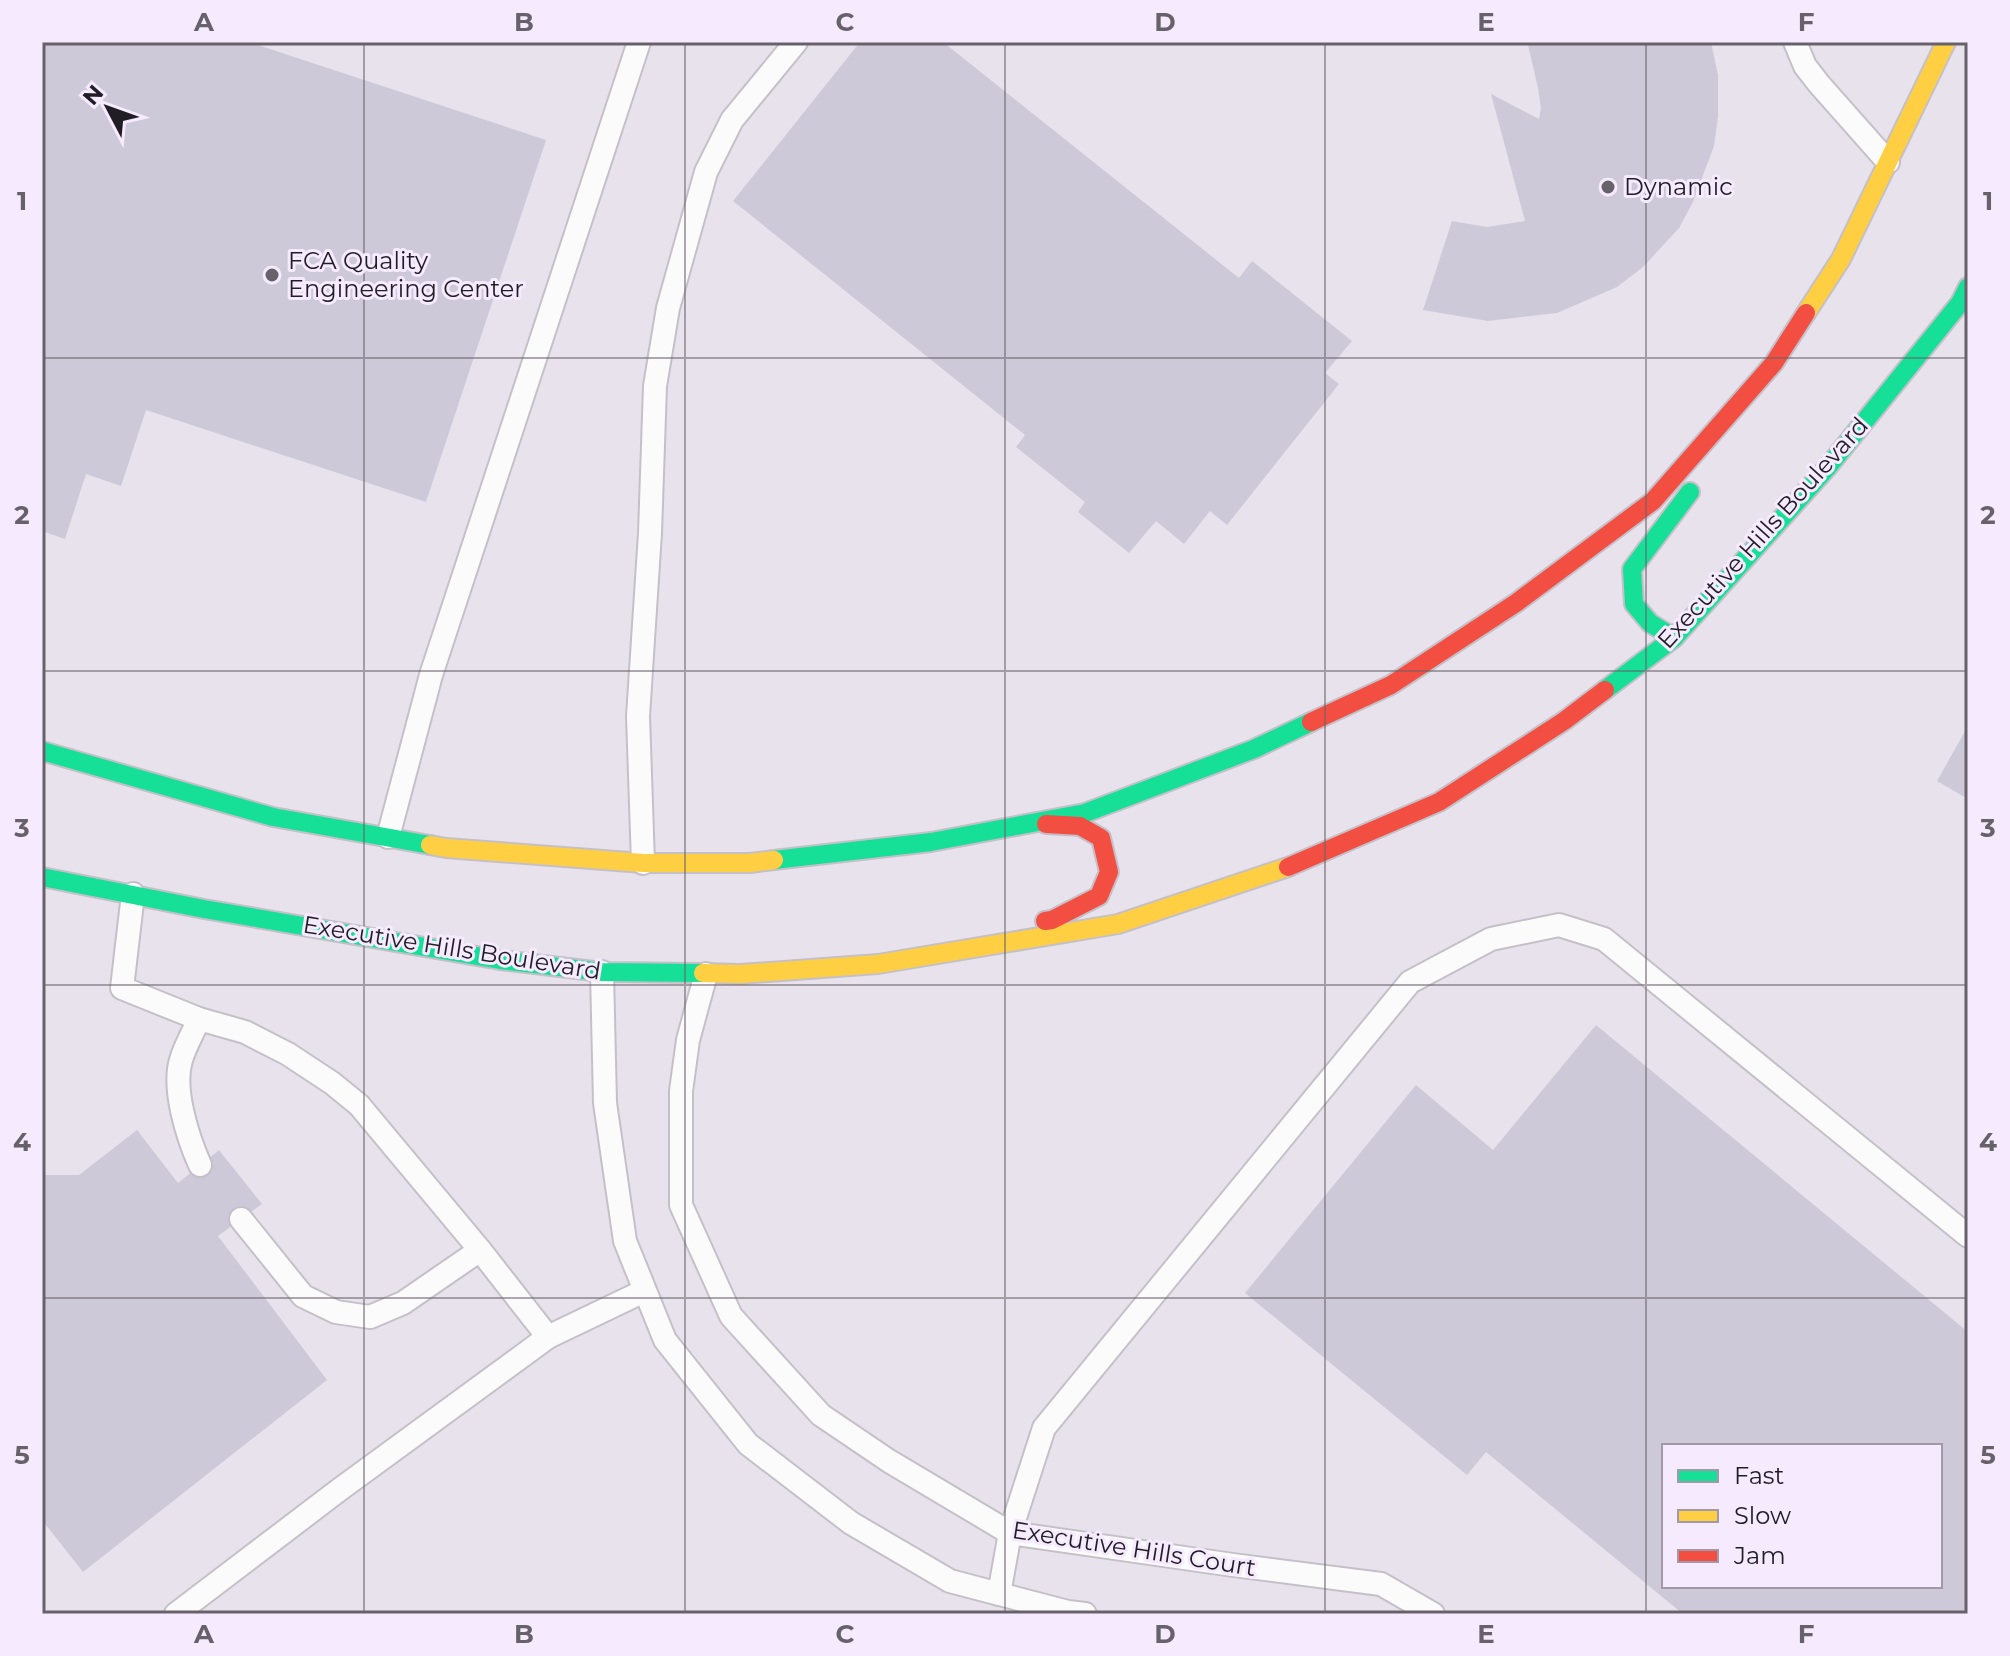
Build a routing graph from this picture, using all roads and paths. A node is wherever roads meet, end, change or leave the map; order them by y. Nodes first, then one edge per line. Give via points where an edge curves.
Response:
1 (639, 42) edge
2 (796, 42) edge
3 (1795, 42) edge
4 (1946, 42) edge
5 (1888, 162) junction
6 (1968, 287) edge
7 (1774, 363) junction
8 (1737, 430) dead end
9 (1700, 480) dead end
10 (1674, 638) junction
11 (42, 751) edge
12 (127, 793) dead end
13 (273, 817) junction
14 (1028, 824) junction
15 (388, 837) junction
16 (643, 863) junction
17 (42, 877) edge
18 (133, 894) junction
19 (949, 934) dead end
20 (859, 947) dead end
21 (602, 972) junction
22 (706, 974) junction
23 (740, 974) junction
24 (199, 1019) junction
25 (200, 1165) dead end
26 (241, 1219) dead end
27 (1968, 1236) edge
28 (480, 1250) junction
29 (644, 1291) junction
30 (548, 1337) junction
31 (1010, 1533) junction
32 (999, 1594) junction
33 (176, 1614) edge
34 (1085, 1614) edge
35 (1433, 1614) edge

1 - 15 lane via 431,675
2 - 16 lane via 732,120 706,172 668,308 655,386 638,716
3 - 5 lane via 1805,66
4 - 5 street
5 - 7 street via 1841,259
6 - 10 street, Executive Hills Boulevard via 1827,468
7 - 8 street
7 - 14 street via 1653,501 1516,603 1391,685 1240,755 1085,813
9 - 10 street via 1632,569 1634,604 1650,623
10 - 23 street, Executive Hills Boulevard via 1564,721 1439,802 1276,872 1118,924 878,964
11 - 13 street
12 - 13 street
13 - 15 street
14 - 16 street via 931,842 750,863
14 - 19 street via 1080,826 1101,838 1109,872 1099,896 1052,920
15 - 16 street via 446,848
17 - 18 street, Executive Hills Boulevard
18 - 21 street, Executive Hills Boulevard via 500,960
18 - 24 lane via 122,988
20 - 23 street
21 - 22 street, Executive Hills Boulevard
21 - 29 lane via 605,1103 625,1241
22 - 23 street, Executive Hills Boulevard
22 - 31 lane, Executive Hills Court via 681,1091 681,1205 731,1316 821,1415
24 - 25 lane via 180,1062 177,1088
24 - 28 lane via 245,1032 288,1054 359,1105
26 - 28 lane via 303,1296 336,1312 370,1317 403,1303
27 - 31 lane via 1604,939 1559,925 1491,939 1410,982 1044,1428
28 - 30 lane
29 - 30 lane
29 - 32 lane via 665,1340 748,1444 851,1523 950,1581
30 - 33 lane
31 - 32 lane
31 - 35 lane, Executive Hills Court via 1381,1584
32 - 34 lane

